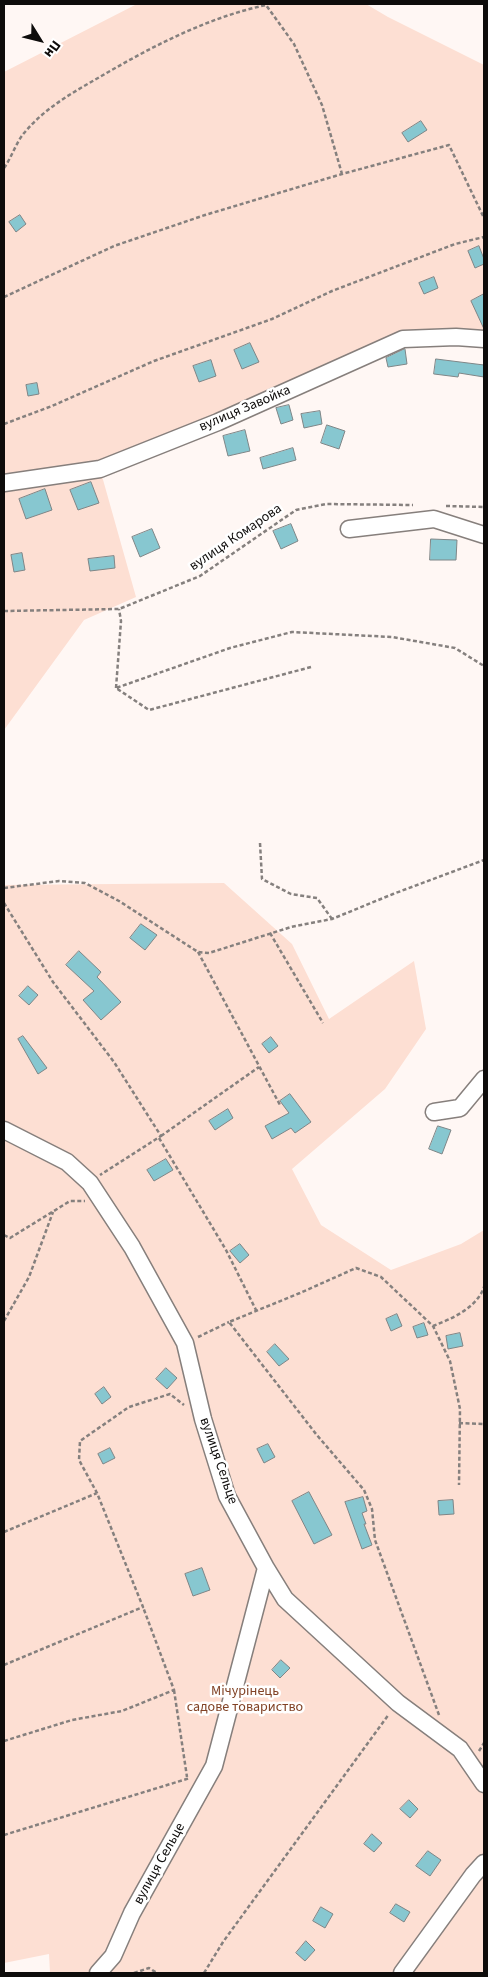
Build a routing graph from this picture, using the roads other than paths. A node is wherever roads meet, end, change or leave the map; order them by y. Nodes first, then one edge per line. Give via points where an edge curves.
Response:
1 (484, 340) edge
2 (4, 483) edge
3 (349, 529) dead end
4 (484, 535) edge
5 (484, 1079) edge
6 (434, 1112) dead end
7 (4, 1130) edge
8 (266, 1568) junction
9 (484, 1784) edge
10 (484, 1863) edge
11 (98, 1973) edge
12 (402, 1973) edge

1 - 2 street, вулиця Завойка via 456,337 403,339 218,422 100,469
3 - 4 street via 434,520
5 - 6 street via 460,1108
7 - 8 street, вулиця Сельце via 67,1162 90,1183 132,1247 185,1343 203,1419 227,1496
8 - 9 street via 285,1599 398,1703 460,1749
8 - 11 street, вулиця Сельце via 214,1766 132,1913 113,1956
10 - 12 street

